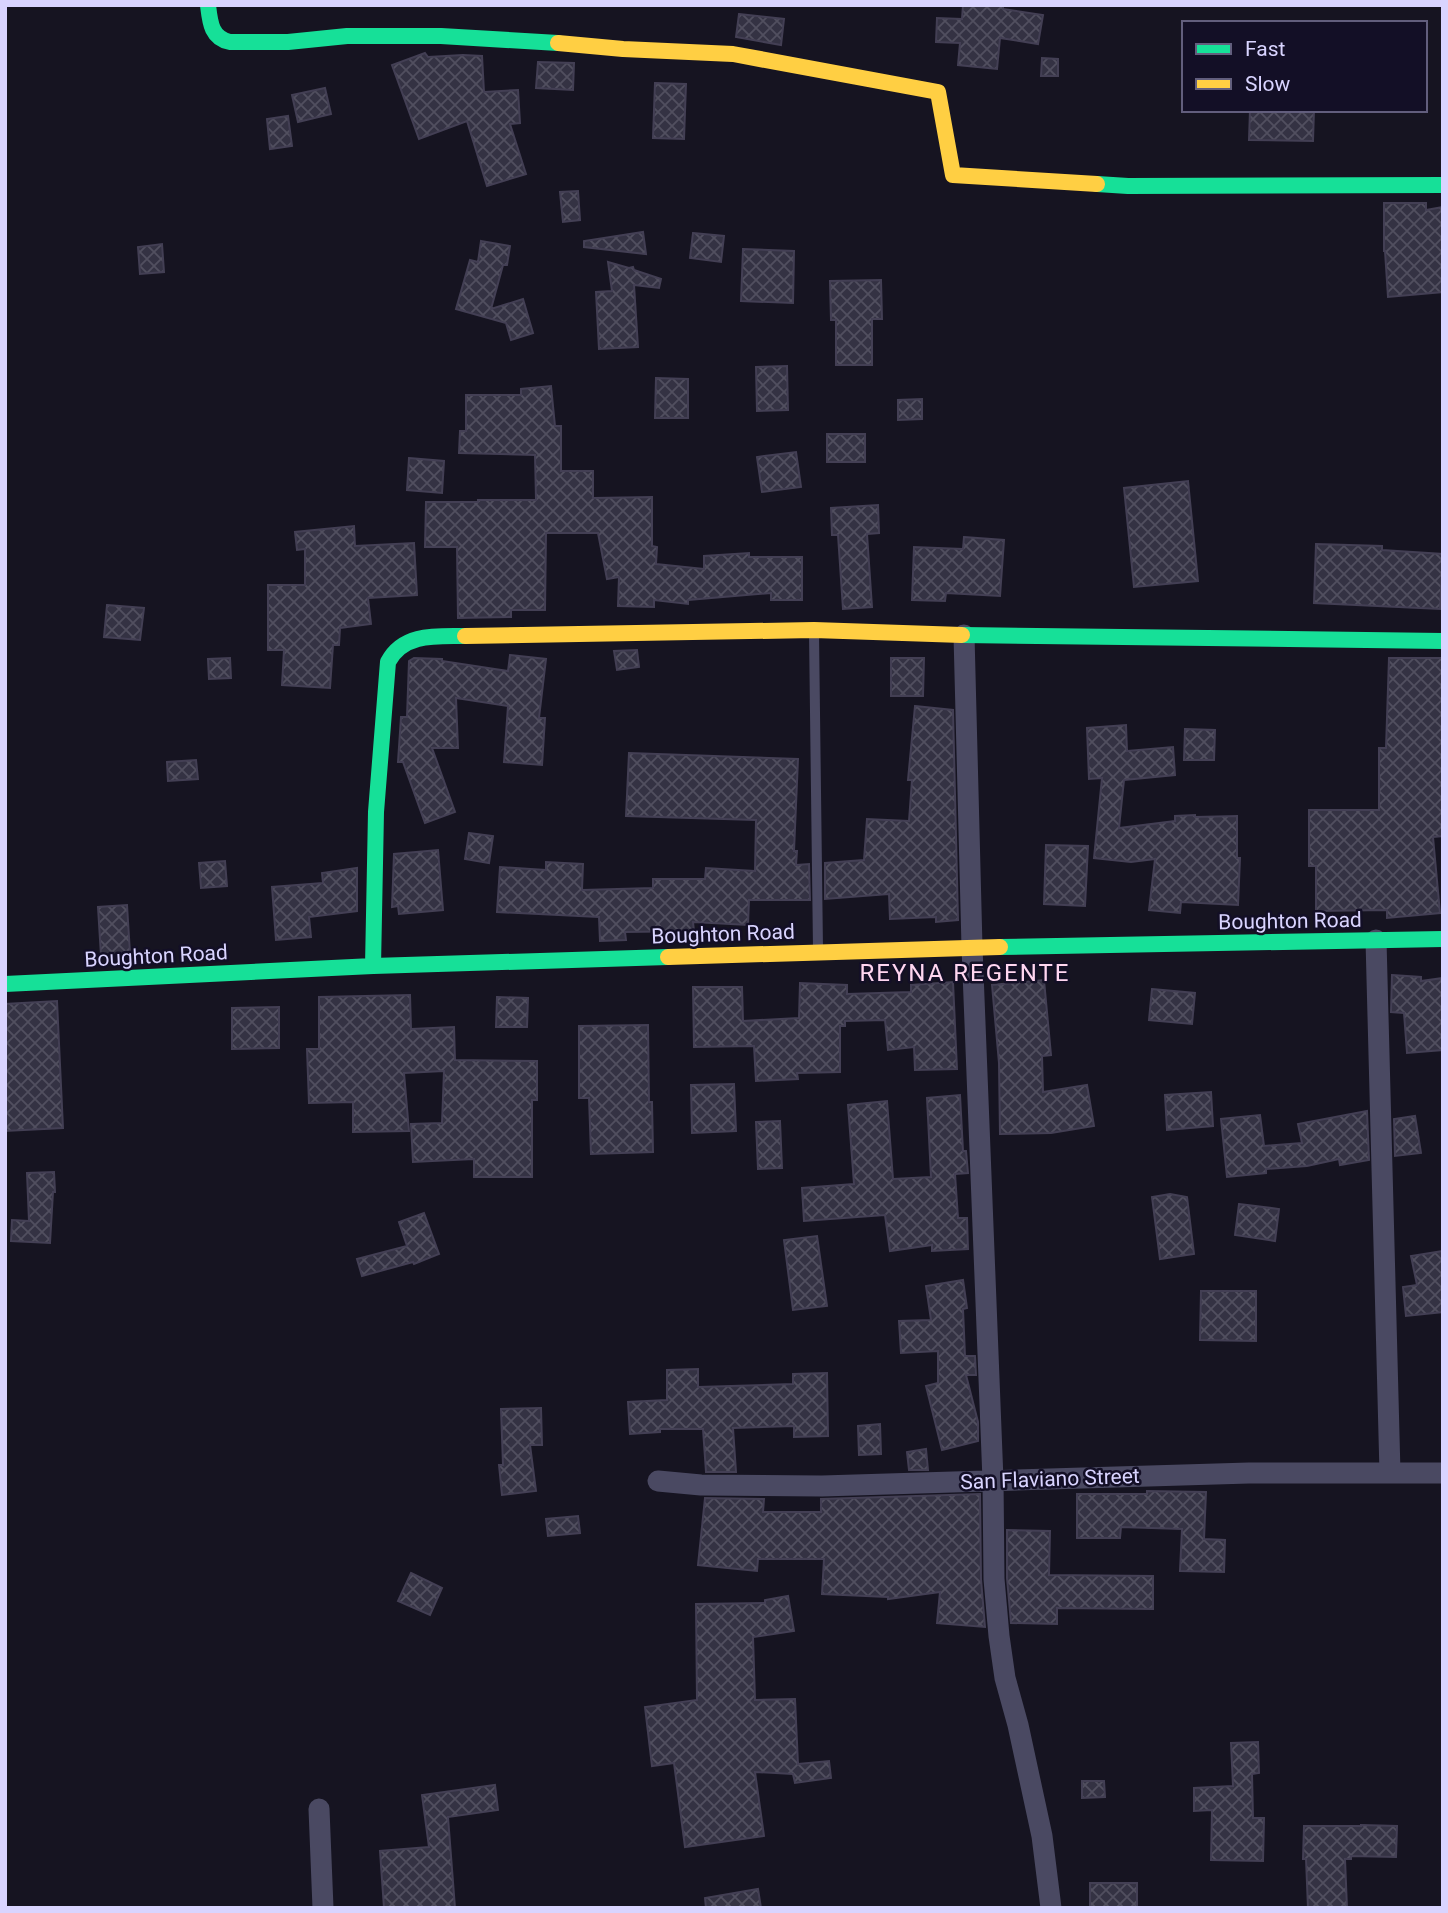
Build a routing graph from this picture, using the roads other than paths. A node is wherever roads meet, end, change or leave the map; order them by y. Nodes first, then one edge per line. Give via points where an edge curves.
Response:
1 (208, 5) edge
2 (1443, 185) edge
3 (814, 630) junction
4 (964, 635) junction
5 (1443, 641) edge
6 (1443, 939) edge
7 (1376, 940) junction
8 (971, 947) junction
9 (818, 953) junction
10 (373, 966) junction
11 (5, 984) edge
12 (1443, 1473) edge
13 (1390, 1474) junction
14 (993, 1480) junction
15 (658, 1481) dead end
16 (319, 1809) dead end
17 (323, 1908) edge
18 (1051, 1908) edge

1 - 2 street via 212,32 230,42 441,36 733,54 937,92 953,175 1128,186
3 - 4 street
3 - 9 lane
3 - 10 street via 433,636 399,646 388,662 376,812
4 - 5 street
4 - 8 street
6 - 7 street, Boughton Road
7 - 8 street, Boughton Road
7 - 13 street
8 - 9 street, Boughton Road
8 - 14 street
9 - 10 street, Boughton Road
10 - 11 street, Boughton Road
12 - 13 street, San Flaviano Street
13 - 14 street, San Flaviano Street
14 - 15 street, San Flaviano Street via 822,1486
14 - 18 street via 999,1636 1042,1836
16 - 17 street

